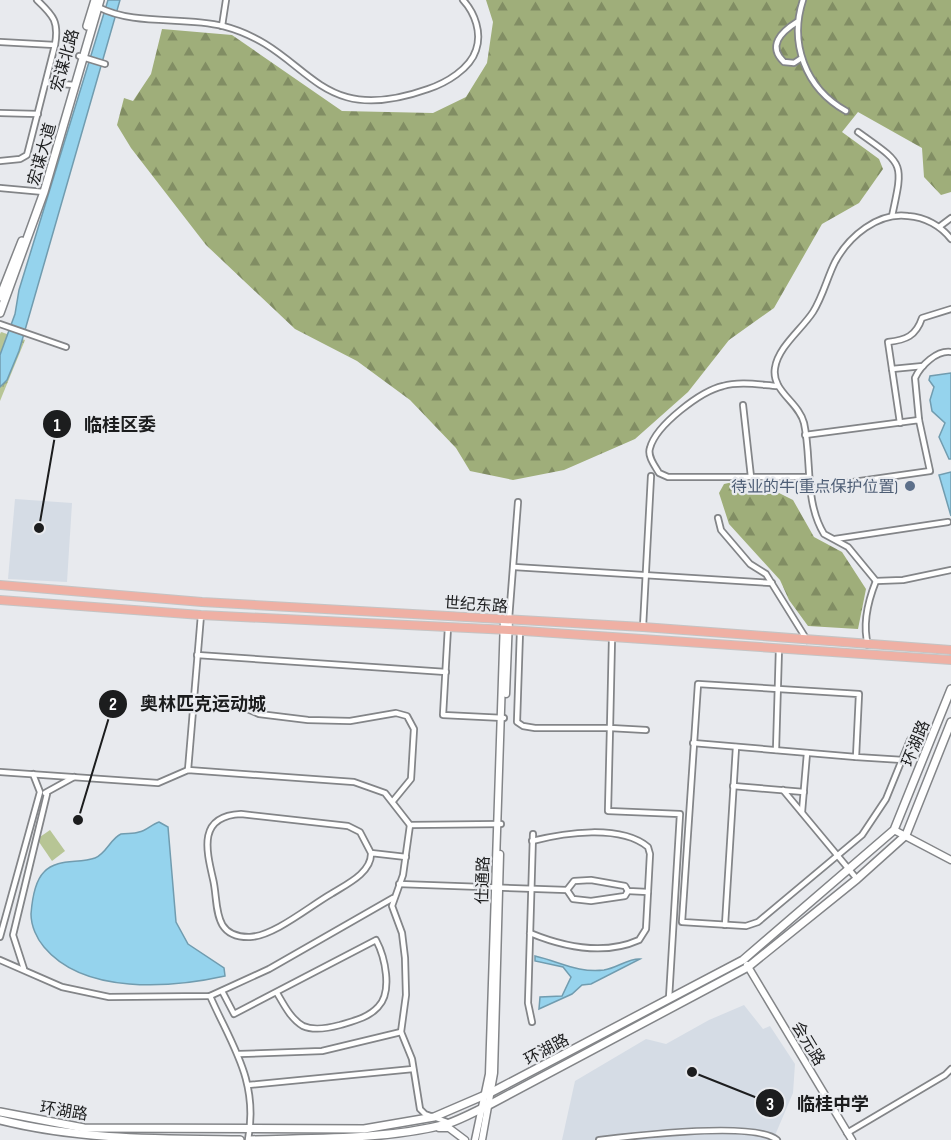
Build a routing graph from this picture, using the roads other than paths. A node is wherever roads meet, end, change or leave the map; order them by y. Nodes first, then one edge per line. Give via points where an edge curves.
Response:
1 (37, 0) edge
2 (226, 0) edge
3 (463, 0) edge
4 (803, 0) edge
5 (99, 4) edge
6 (797, 22) junction
7 (222, 26) junction
8 (0, 42) edge
9 (55, 45) junction
10 (81, 57) junction
11 (800, 59) junction
12 (105, 64) dead end
13 (46, 83) junction
14 (73, 85) junction
15 (846, 111) dead end
16 (0, 113) edge
17 (38, 114) junction
18 (858, 132) dead end
19 (0, 161) edge
20 (0, 188) edge
21 (42, 192) junction
22 (892, 216) junction
23 (951, 218) edge
24 (939, 227) junction
25 (951, 239) edge
26 (0, 297) edge
27 (951, 309) edge
28 (0, 313) edge
29 (0, 324) edge
30 (66, 347) dead end
31 (951, 351) edge
32 (923, 366) junction
33 (892, 369) junction
34 (778, 386) junction
35 (743, 405) dead end
36 (919, 420) junction
37 (900, 423) junction
38 (805, 435) junction
39 (651, 476) dead end
40 (751, 477) junction
41 (809, 477) junction
42 (811, 488) junction
43 (518, 502) dead end
44 (718, 518) dead end
45 (948, 522) dead end
46 (834, 539) junction
47 (514, 567) junction
48 (951, 570) edge
49 (645, 575) junction
50 (876, 581) junction
51 (772, 583) junction
52 (0, 585) edge
53 (9, 585) junction
54 (58, 590) junction
55 (0, 600) edge
56 (9, 601) junction
57 (202, 602) junction
58 (61, 605) junction
59 (201, 615) junction
60 (507, 619) junction
61 (448, 627) junction
62 (643, 627) junction
63 (506, 630) junction
64 (520, 631) junction
65 (612, 638) junction
66 (807, 640) junction
67 (868, 645) junction
68 (778, 648) junction
69 (951, 650) edge
70 (197, 655) junction
71 (951, 660) edge
72 (446, 672) junction
73 (951, 689) edge
74 (778, 690) junction
75 (194, 699) junction
76 (503, 718) junction
77 (951, 722) edge
78 (610, 729) junction
79 (646, 730) dead end
80 (910, 740) dead end
81 (693, 743) junction
82 (736, 747) junction
83 (776, 750) junction
84 (807, 753) junction
85 (856, 757) junction
86 (903, 760) junction
87 (188, 770) junction
88 (0, 772) edge
89 (33, 774) junction
90 (75, 777) junction
91 (733, 786) junction
92 (783, 790) junction
93 (40, 792) junction
94 (804, 792) junction
95 (47, 794) junction
96 (393, 801) junction
97 (802, 812) junction
98 (499, 824) junction
99 (410, 825) junction
100 (894, 830) junction
101 (533, 834) dead end
102 (906, 835) junction
103 (532, 841) junction
104 (371, 854) junction
105 (838, 855) junction
106 (406, 857) junction
107 (950, 857) edge
108 (849, 869) junction
109 (857, 879) junction
110 (399, 884) junction
111 (497, 887) junction
112 (531, 889) junction
113 (567, 890) junction
114 (628, 891) junction
115 (648, 892) junction
116 (393, 898) junction
117 (725, 925) junction
118 (530, 933) junction
119 (0, 937) edge
120 (0, 960) edge
121 (743, 960) junction
122 (748, 967) junction
123 (24, 969) junction
124 (222, 991) junction
125 (277, 993) junction
126 (210, 996) junction
127 (669, 999) junction
128 (532, 1022) dead end
129 (401, 1032) junction
130 (239, 1054) junction
131 (413, 1068) junction
132 (951, 1068) edge
133 (945, 1076) junction
134 (951, 1082) edge
135 (248, 1085) junction
136 (489, 1094) junction
137 (486, 1107) junction
138 (0, 1112) edge
139 (434, 1117) junction
140 (0, 1119) edge
141 (450, 1123) junction
142 (124, 1128) junction
143 (429, 1128) junction
144 (250, 1129) junction
145 (848, 1133) junction
146 (124, 1139) edge
147 (240, 1140) edge
148 (249, 1140) edge
149 (465, 1140) edge
150 (476, 1140) edge
151 (482, 1140) edge
152 (600, 1140) edge
153 (777, 1140) edge
154 (852, 1140) edge

1 - 9 street via 52,14 58,29
2 - 7 street
3 - 7 street via 479,33 471,60 444,82 399,99 360,100 332,93 264,44
4 - 6 street
5 - 7 street via 117,14
5 - 10 main road, 宏谋大道
6 - 11 street
6 - 11 street via 779,36 775,47 784,62
8 - 9 street
9 - 13 street
10 - 12 street
10 - 14 main road, 宏谋大道
11 - 15 street via 825,95
13 - 14 street
13 - 17 street
14 - 21 main road, 宏谋大道
16 - 17 street
17 - 19 street via 27,155
18 - 22 street via 892,156 898,165 900,179
20 - 21 street
21 - 26 main road
21 - 28 main road, 宏谋大道
22 - 24 street via 917,217
22 - 34 street via 859,232 840,254 813,312 778,358 774,372
23 - 24 street
24 - 25 street
27 - 33 street via 922,318 906,340 888,342
29 - 30 street
31 - 32 street via 941,352
32 - 33 street
32 - 36 street via 915,378
33 - 37 street
34 - 38 street via 799,411
34 - 40 street via 717,387 684,407 649,449 653,464 664,477
35 - 40 street
36 - 37 street
36 - 42 street via 930,471
37 - 38 street
38 - 41 street
39 - 49 street
40 - 41 street
41 - 42 street
42 - 46 street via 822,530
43 - 47 street
44 - 51 street via 721,530
45 - 46 street
46 - 50 street via 853,552
47 - 49 street
47 - 60 street
48 - 50 street
49 - 51 street
49 - 62 street
50 - 67 street via 867,610
51 - 66 street
52 - 53 main road, 世纪东路
53 - 54 main road, 世纪东路
53 - 56 main road via 15,594
54 - 57 main road, 世纪东路
54 - 58 main road via 53,598
55 - 56 main road, 世纪东路
56 - 58 main road, 世纪东路
57 - 59 main road
57 - 60 main road, 世纪东路
58 - 59 main road, 世纪东路
59 - 61 main road, 世纪东路
59 - 70 street
60 - 62 main road, 世纪东路
60 - 63 street, 仕通路
61 - 63 main road, 世纪东路
61 - 72 street
62 - 66 main road, 世纪东路
63 - 64 main road, 世纪东路
63 - 76 street, 仕通路
64 - 65 main road, 世纪东路
64 - 78 street via 517,722 535,728
65 - 68 main road, 世纪东路
65 - 78 street
66 - 67 main road, 世纪东路
67 - 69 main road, 世纪东路
68 - 71 main road, 世纪东路
68 - 74 street
70 - 72 street
70 - 75 street
72 - 76 street via 443,715
73 - 100 main road, 环湖路
74 - 81 street via 698,684
74 - 83 street
74 - 85 street via 859,694
75 - 87 street
75 - 96 street via 228,701 259,714 308,720 350,721 396,713 407,716 414,729 411,780
76 - 98 street, 仕通路
77 - 102 main road, 环湖路
78 - 79 street
78 - 127 street via 608,812 680,814
80 - 86 street
81 - 82 street
81 - 117 street via 682,922
82 - 83 street
82 - 91 street
83 - 84 street
84 - 85 street
84 - 94 street
85 - 86 street
86 - 105 street via 875,817 862,835
87 - 90 street via 158,783
87 - 96 street via 354,782 380,790
88 - 89 street
89 - 90 street
89 - 93 street
90 - 95 street
91 - 92 street
91 - 117 street
92 - 94 street
92 - 97 street
93 - 95 street
93 - 119 street
94 - 97 street
95 - 123 street via 13,935
96 - 99 street
97 - 105 street
98 - 99 street
98 - 111 street, 仕通路
99 - 106 street
100 - 102 street
100 - 108 main road, 环湖路
101 - 103 street
102 - 107 street
102 - 109 main road, 环湖路
103 - 112 street
103 - 115 street via 584,832 639,841 649,850
104 - 104 street via 360,832 348,826 241,814 224,816 213,826 206,844 218,919 238,935 249,937 269,931 349,883 367,867
104 - 106 street
105 - 108 street
105 - 117 street via 759,922
106 - 110 street
108 - 109 street
108 - 121 main road, 环湖路
109 - 122 main road, 环湖路
110 - 111 street
110 - 116 street
111 - 112 street
111 - 136 street, 仕通路
112 - 113 street
112 - 118 street
113 - 114 street via 574,881 591,880 625,886
113 - 114 street via 573,899 591,901 625,896
114 - 115 street
115 - 118 street via 646,933 631,944 575,947
116 - 124 street via 269,969
116 - 129 street via 405,958
118 - 128 street via 528,1003
120 - 123 street
121 - 122 street, 会元路
121 - 127 main road, 环湖路
122 - 137 main road, 环湖路
122 - 145 street, 会元路
123 - 126 street via 62,987 109,997
124 - 125 street via 234,1014
124 - 126 street
125 - 125 street via 376,940 381,950 385,974 383,1000 371,1014 335,1026 305,1027 292,1017
126 - 130 street
127 - 136 main road, 环湖路
129 - 130 street via 322,1051
129 - 131 street
130 - 135 street
131 - 135 street
131 - 139 street via 417,1102 425,1114
132 - 133 street
133 - 134 street
133 - 145 street
135 - 144 street
136 - 137 street, 仕通路
136 - 139 main road, 环湖路
137 - 141 main road, 环湖路
137 - 150 street, 仕通路
137 - 151 street, 仕通路
138 - 142 main road, 环湖路 via 84,1128
139 - 141 street
139 - 144 main road, 环湖路 via 364,1129
140 - 146 main road, 环湖路 via 42,1130
141 - 143 main road, 环湖路
142 - 144 main road, 环湖路
142 - 146 street
143 - 148 main road, 环湖路 via 359,1136
143 - 149 street via 449,1128
144 - 148 street
145 - 154 street, 会元路
146 - 147 main road, 环湖路
152 - 153 street via 662,1133 757,1132

